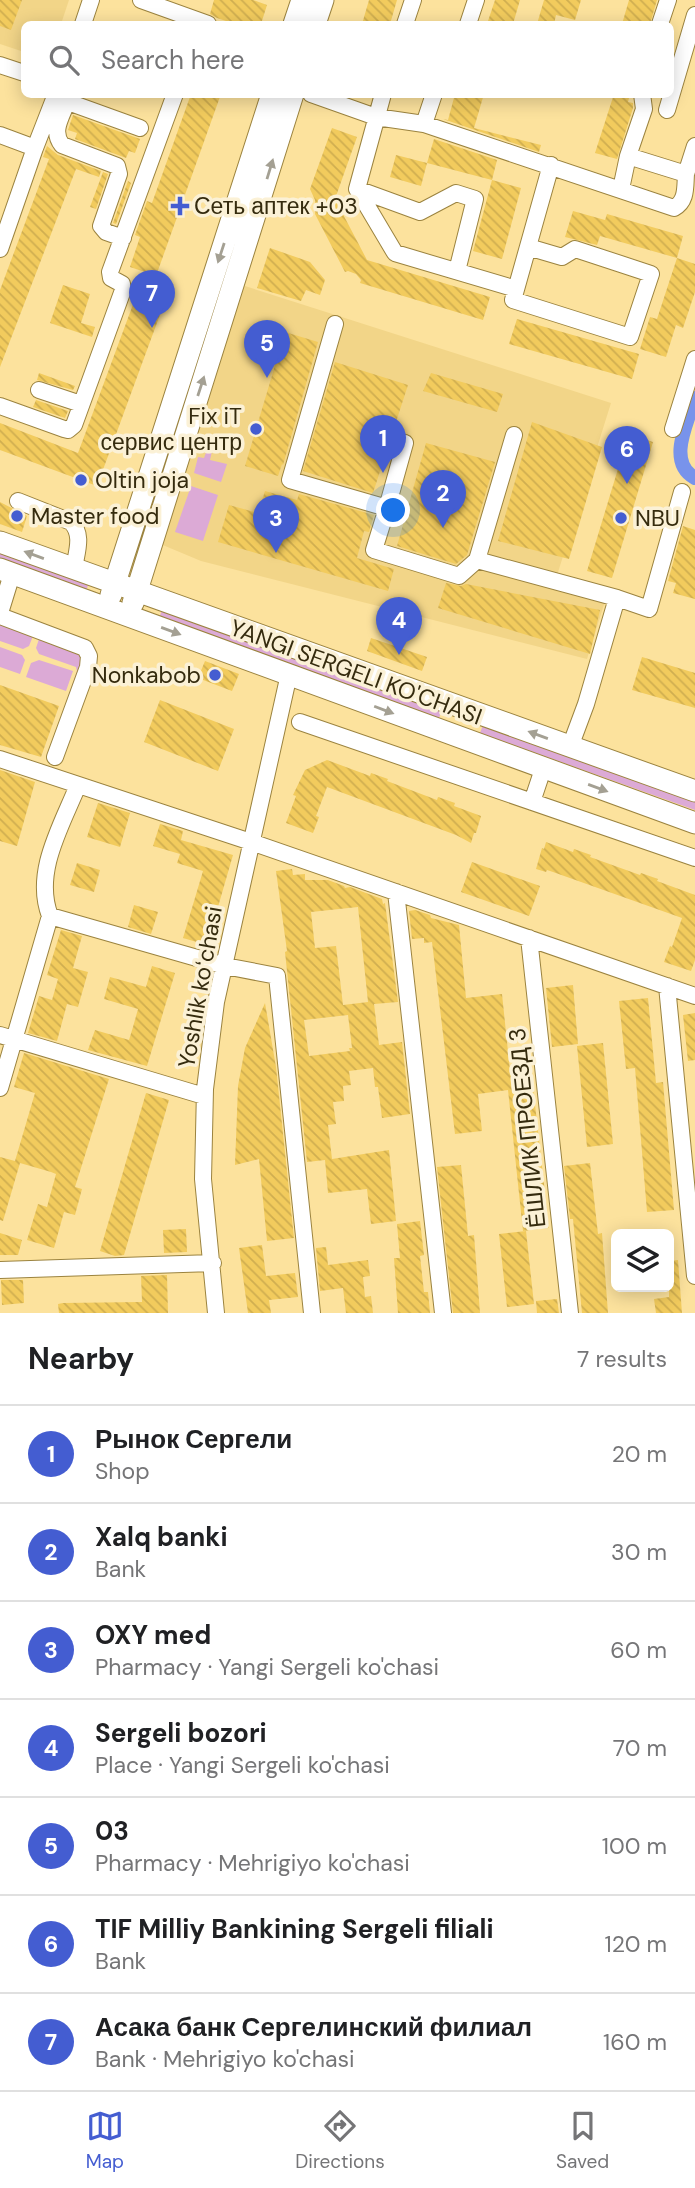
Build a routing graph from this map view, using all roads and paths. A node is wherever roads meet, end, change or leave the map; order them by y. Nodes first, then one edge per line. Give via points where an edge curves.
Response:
1 (91, 0) edge
2 (141, 0) edge
3 (302, 0) edge
4 (323, 0) edge
5 (413, 0) edge
6 (475, 0) edge
7 (668, 0) edge
8 (695, 15) edge
9 (84, 21) edge
10 (200, 21) edge
11 (296, 21) edge
12 (316, 21) edge
13 (406, 21) edge
14 (469, 21) edge
15 (661, 21) edge
16 (0, 65) edge
17 (21, 72) edge
18 (674, 86) edge
19 (63, 98) edge
20 (64, 98) edge
21 (66, 98) edge
22 (174, 98) edge
23 (271, 98) edge
24 (292, 98) edge
25 (322, 98) edge
26 (382, 98) edge
27 (433, 98) edge
28 (643, 98) edge
29 (671, 98) edge
30 (667, 110) dead end
31 (376, 117) junction
32 (424, 124) junction
33 (140, 128) dead end
34 (0, 135) edge
35 (695, 146) edge
36 (35, 148) junction
37 (628, 156) junction
38 (551, 166) junction
39 (686, 174) junction
40 (357, 189) junction
41 (621, 189) junction
42 (123, 238) junction
43 (528, 247) junction
44 (0, 249) edge
45 (457, 271) junction
46 (516, 289) junction
47 (335, 324) dead end
48 (695, 359) edge
49 (39, 390) dead end
50 (81, 404) junction
51 (0, 406) edge
52 (673, 429) dead end
53 (514, 435) dead end
54 (405, 443) dead end
55 (682, 492) dead end
56 (18, 501) dead end
57 (387, 508) junction
58 (0, 542) edge
59 (477, 560) junction
60 (74, 569) junction
61 (6, 571) edge
62 (114, 583) junction
63 (137, 591) junction
64 (617, 598) junction
65 (107, 607) junction
66 (0, 614) edge
67 (129, 616) junction
68 (289, 674) junction
69 (477, 714) junction
70 (300, 722) dead end
71 (466, 741) junction
72 (570, 747) junction
73 (55, 757) dead end
74 (0, 759) edge
75 (543, 769) junction
76 (78, 785) junction
77 (695, 791) edge
78 (532, 802) junction
79 (695, 823) edge
80 (251, 842) junction
81 (695, 858) edge
82 (396, 892) junction
83 (50, 916) junction
84 (528, 938) junction
85 (225, 966) junction
86 (667, 986) junction
87 (695, 996) edge
88 (7, 1038) edge
89 (0, 1088) edge
90 (204, 1096) junction
91 (213, 1263) junction
92 (0, 1270) edge
93 (695, 1276) edge
94 (216, 1313) edge
95 (312, 1313) edge
96 (443, 1313) edge
97 (570, 1313) edge

1 - 9 street
2 - 10 street
3 - 11 main road
4 - 12 main road
5 - 13 street
6 - 14 street
7 - 15 street
8 - 18 street
16 - 17 street
19 - 36 street
20 - 42 street via 56,131 62,145 117,166 119,174 101,226
21 - 33 street
22 - 42 street
23 -> 62 main road
63 -> 24 main road
25 - 31 street
26 - 31 street
27 - 32 street
28 - 37 street via 644,109
29 - 30 street
31 - 32 street
31 - 40 street
32 - 38 street
34 - 36 street
35 - 39 street
36 - 44 street
37 - 39 street
37 - 41 street
38 - 41 street
38 - 43 street
39 - 41 street via 684,197 674,208
40 - 45 street via 395,253
40 - 45 street via 420,212 456,193 475,199
42 - 50 street via 110,275 123,290
43 - 46 street
43 - 46 street via 562,257 575,249 650,274 630,337 513,300
45 - 46 street
47 - 57 street via 290,480
48 - 52 street
49 - 50 street
50 - 51 street via 68,430
53 - 59 street
54 - 57 street
55 - 64 street via 649,609
56 - 60 street via 77,528
57 - 59 street via 374,550 459,576
60 -> 58 main road, YANGI SERGELI KO'CHASI
59 - 64 street
60 - 62 main road, YANGI SERGELI KO'CHASI
61 - 65 main road, YANGI SERGELI KO'CHASI
61 - 66 street
62 - 63 main road, YANGI SERGELI KO'CHASI
62 - 65 main road
63 - 67 main road
63 - 69 main road, YANGI SERGELI KO'CHASI
64 - 72 street
65 - 67 main road, YANGI SERGELI KO'CHASI
66 - 73 street via 85,648 89,656
67 -> 68 main road, YANGI SERGELI KO'CHASI
68 -> 71 main road, YANGI SERGELI KO'CHASI
68 - 80 street, Yoshlik koʻchasi
69 - 71 main road via 463,724 461,733
72 -> 69 main road, YANGI SERGELI KO'CHASI
70 - 78 street
71 - 75 main road, YANGI SERGELI KO'CHASI
72 - 77 main road, YANGI SERGELI KO'CHASI
74 - 76 street
75 - 78 street
75 -> 79 main road, YANGI SERGELI KO'CHASI
76 - 80 street
76 - 83 street via 46,867 44,903
78 - 81 street
80 - 82 street
80 - 85 street, Yoshlik koʻchasi
82 - 84 street
82 - 96 street
83 - 85 street
83 - 88 street
84 - 86 street
84 - 97 street, ЁШЛИК ПРОЕЗД 3
85 - 90 street, Yoshlik koʻchasi
85 - 95 street via 277,975
86 - 87 street
86 - 93 street
88 - 89 street
88 - 90 street
90 - 91 street, Yoshlik koʻchasi via 204,1179
91 - 92 street
91 - 94 street, Yoshlik koʻchasi

